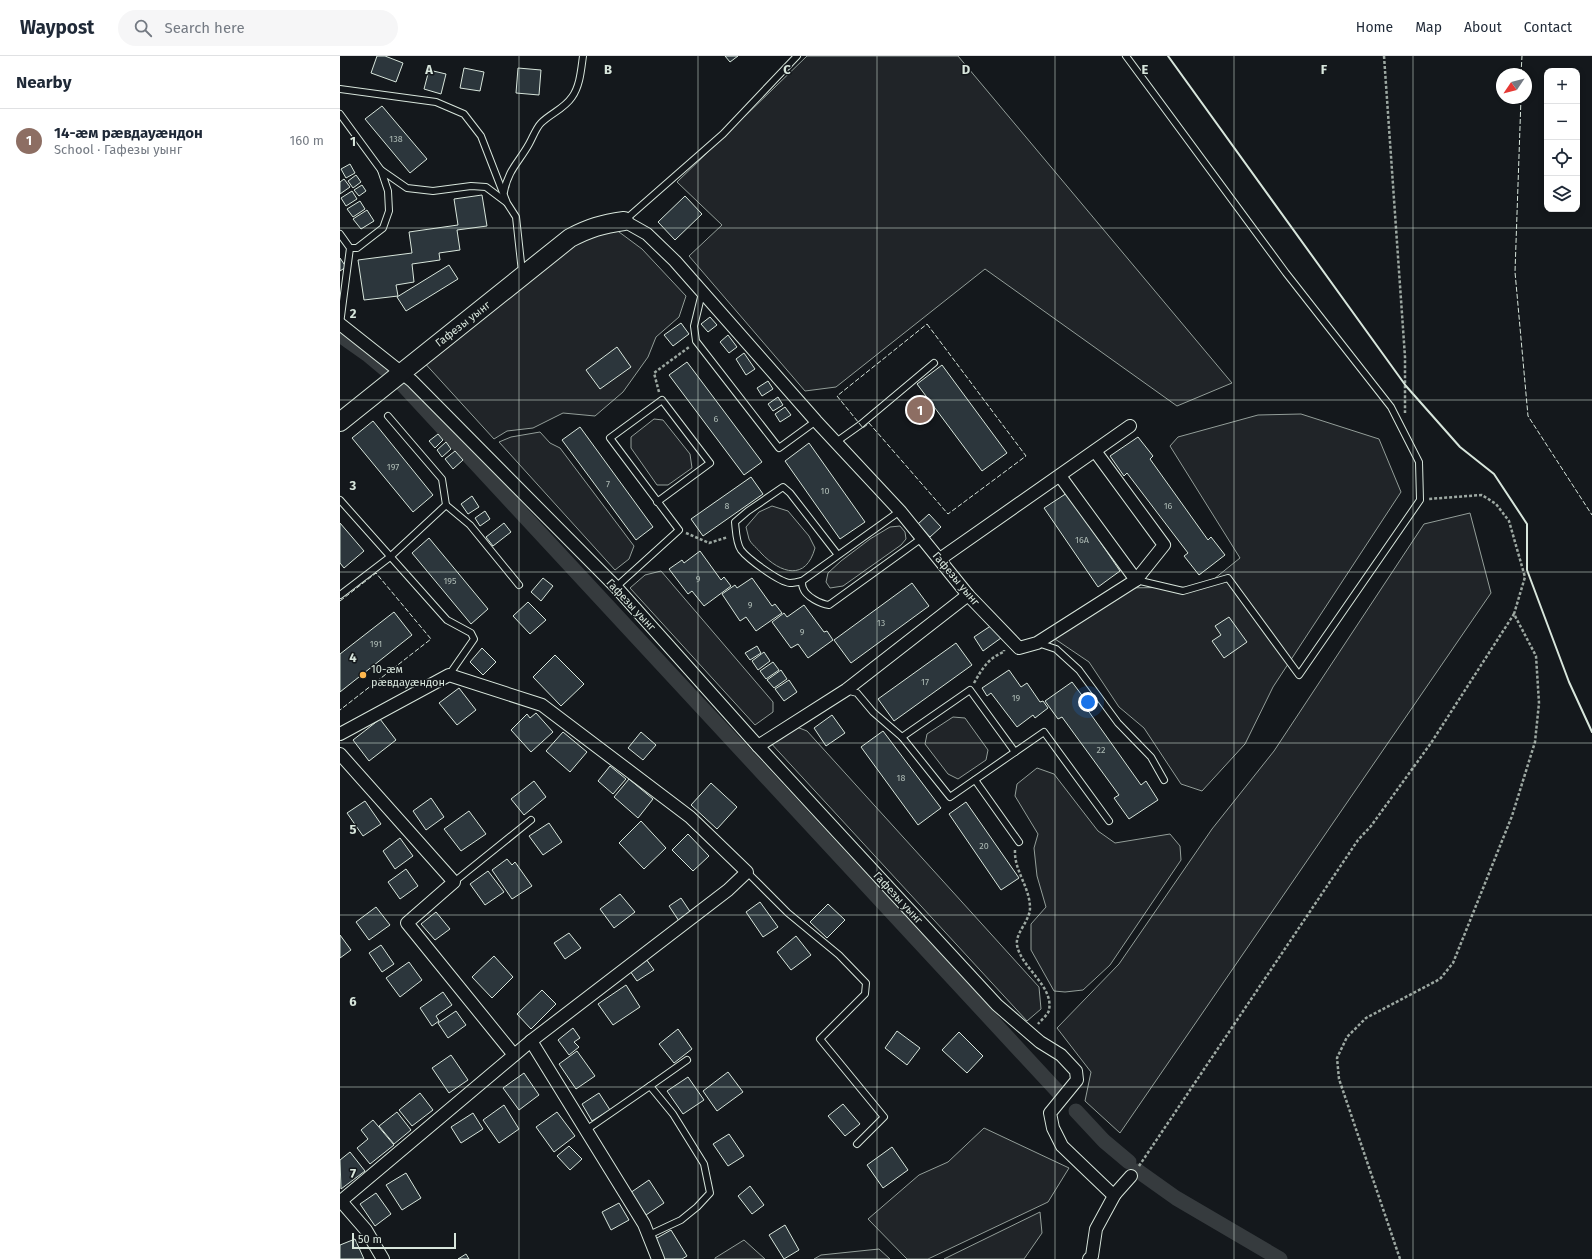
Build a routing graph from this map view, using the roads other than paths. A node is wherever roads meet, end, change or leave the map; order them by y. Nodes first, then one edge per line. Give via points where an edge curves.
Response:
1 (583, 56) edge
2 (797, 56) edge
3 (1126, 56) edge
4 (340, 89) edge
5 (340, 114) edge
6 (381, 170) junction
7 (504, 194) junction
8 (507, 203) junction
9 (624, 221) junction
10 (340, 234) edge
11 (350, 248) junction
12 (523, 277) junction
13 (702, 293) junction
14 (341, 318) edge
15 (934, 363) dead end
16 (400, 373) junction
17 (388, 416) dead end
18 (816, 421) junction
19 (340, 422) edge
20 (1130, 426) dead end
21 (836, 442) junction
22 (1095, 451) junction
23 (1060, 476) junction
24 (340, 500) edge
25 (657, 502) junction
26 (446, 505) junction
27 (900, 511) junction
28 (922, 538) junction
29 (838, 555) junction
30 (390, 557) junction
31 (940, 559) junction
32 (1136, 580) junction
33 (802, 581) junction
34 (519, 585) dead end
35 (616, 588) junction
36 (340, 594) edge
37 (968, 595) junction
38 (1037, 642) junction
39 (449, 675) junction
40 (846, 690) junction
41 (340, 734) edge
42 (902, 737) junction
43 (758, 746) junction
44 (1015, 752) junction
45 (340, 754) edge
46 (975, 780) junction
47 (1164, 780) dead end
48 (531, 820) dead end
49 (1109, 820) dead end
50 (1019, 842) road end
51 (747, 872) junction
52 (454, 882) junction
53 (531, 1040) junction
54 (514, 1055) junction
55 (687, 1060) dead end
56 (650, 1086) junction
57 (586, 1130) junction
58 (857, 1144) dead end
59 (1131, 1176) dead end
60 (1115, 1194) junction
61 (340, 1201) edge
62 (649, 1235) junction
63 (383, 1259) edge
64 (658, 1259) edge
65 (1090, 1259) edge

1 - 7 lane via 577,87 572,98 540,124 506,180
2 - 9 lane via 723,134
3 - 32 lane via 1286,273 1391,407 1419,462 1420,500 1299,675 1228,578 1183,591
4 - 7 lane via 436,102 464,114 481,136
5 - 6 lane
6 - 8 lane via 407,188 433,191 471,186 486,187
6 - 11 lane via 388,191 389,211 383,228 357,248
7 - 8 lane
8 - 12 lane via 516,217
9 - 12 street, Гафезы уынг via 587,229 570,238
9 - 13 street, Гафезы уынг via 647,234 675,261
10 - 11 lane
11 - 14 lane
12 - 16 street, Гафезы уынг
13 - 18 street, Гафезы уынг
13 - 18 lane via 694,326 696,341 779,448
14 - 16 street
15 - 21 lane
16 - 19 street
16 - 35 street, Гафезы уынг via 412,381
17 - 26 lane via 442,479
18 - 21 street, Гафезы уынг
20 - 22 street
21 - 27 street, Гафезы уынг
22 - 23 street
22 - 32 street, Гафезы уынг via 1164,545
23 - 31 street
23 - 32 street
24 - 30 lane
25 - 25 lane via 610,438 662,400 710,463
25 - 35 lane via 679,530
26 - 30 lane
26 - 34 lane via 470,525
27 - 28 street, Гафезы уынг
27 - 29 lane
28 - 31 street, Гафезы уынг
28 - 33 lane via 829,605 809,595 803,588
29 - 33 lane
29 - 33 lane via 783,487 735,522 741,549 751,559 789,583
30 - 36 lane
30 - 39 lane via 447,620 471,633 474,639
31 - 37 street, Гафезы уынг
32 - 38 street, Гафезы уынг
35 - 43 street, Гафезы уынг
37 - 38 street, Гафезы уынг via 1018,648
37 - 40 street
38 - 47 lane via 1056,649 1079,670 1118,723 1151,757
39 - 41 street
39 - 51 street via 542,705 690,817
40 - 42 lane via 857,693 873,712
40 - 43 street
42 - 44 lane via 970,690
42 - 46 lane via 950,797
43 - 60 street, Гафезы уынг via 997,1005 1040,1042 1061,1055 1076,1071 1077,1080 1050,1113 1053,1128 1062,1146
44 - 46 lane
44 - 49 lane via 1044,732
45 - 52 street
46 - 50 lane
48 - 52 lane
51 - 53 street via 728,890
51 - 58 lane via 788,913 839,955 866,983 866,994 820,1039 884,1117
52 - 54 street via 407,923
53 - 54 street
53 - 57 street
54 - 61 street
55 - 56 lane
56 - 57 lane
56 - 62 lane via 673,1114 704,1164 710,1193 681,1220
57 - 62 street
59 - 60 street
60 - 65 street via 1096,1228
61 - 63 street via 366,1230
62 - 64 street

